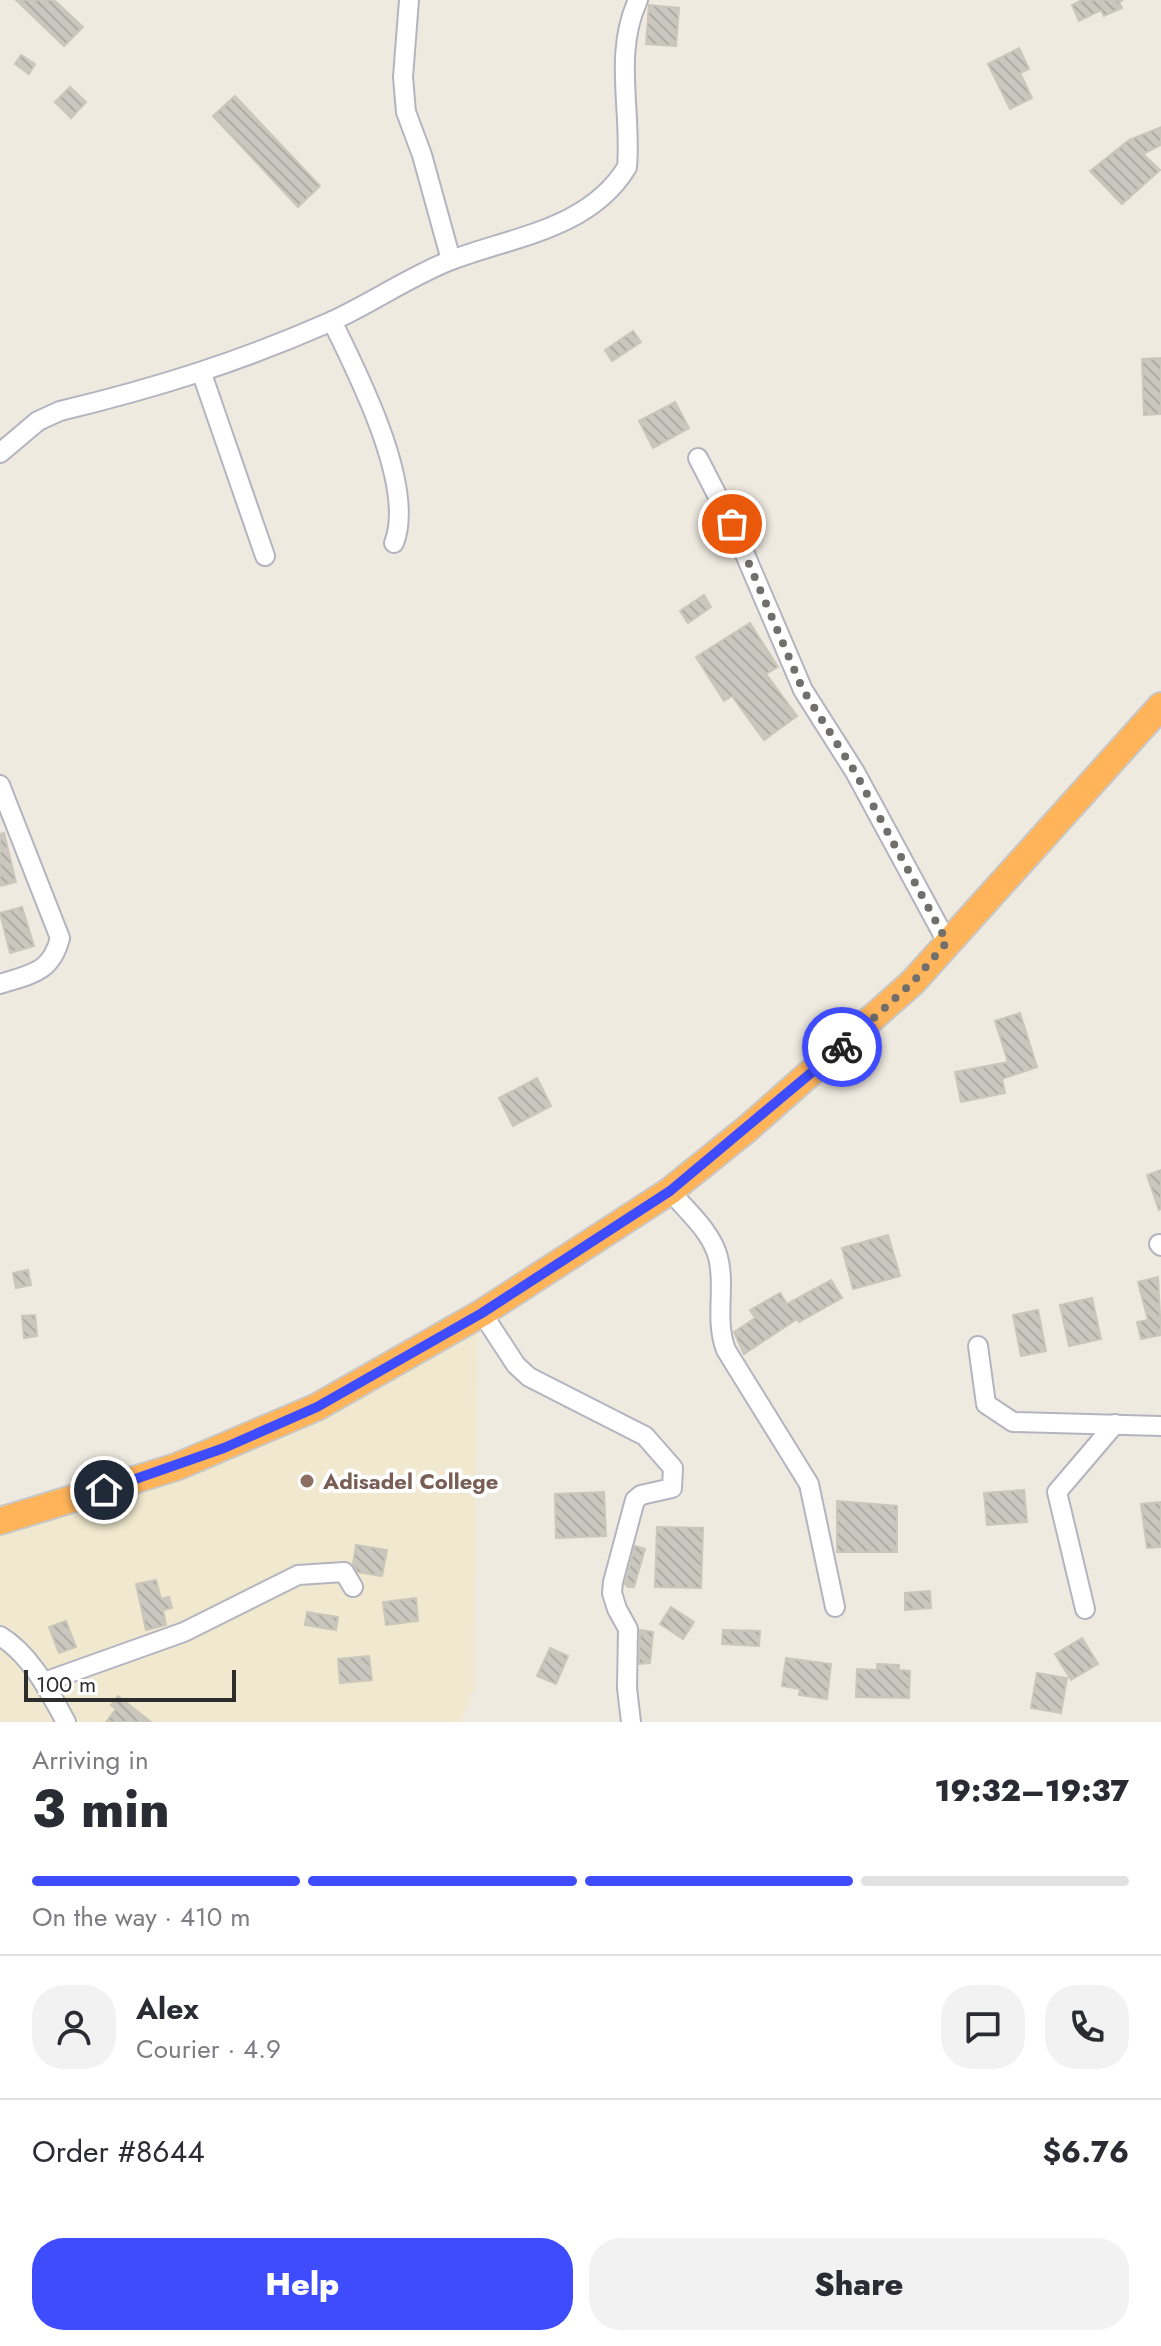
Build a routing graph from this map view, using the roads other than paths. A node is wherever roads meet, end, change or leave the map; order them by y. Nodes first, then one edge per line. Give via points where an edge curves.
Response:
1 (409, 0) edge
2 (638, 0) edge
3 (451, 260) junction
4 (332, 321) junction
5 (202, 374) junction
6 (0, 453) edge
7 (698, 458) dead end
8 (394, 543) dead end
9 (265, 556) dead end
10 (1161, 706) edge
11 (0, 785) edge
12 (947, 942) junction
13 (0, 984) edge
14 (670, 1191) junction
15 (482, 1313) junction
16 (978, 1346) dead end
17 (1115, 1424) junction
18 (1161, 1426) edge
19 (0, 1521) edge
20 (353, 1587) dead end
21 (835, 1607) dead end
22 (1085, 1609) dead end
23 (0, 1636) edge
24 (44, 1682) junction
25 (66, 1722) edge
26 (631, 1722) edge

1 - 3 street via 404,98
2 - 3 street via 630,16 623,73 629,155 622,176 556,226
3 - 4 street
4 - 5 street
4 - 8 street via 380,425 401,526
5 - 6 street via 60,411 38,421
5 - 9 street
7 - 12 street via 803,690 855,772
10 - 12 highway
11 - 13 street via 60,938 55,957 39,971
12 - 14 highway via 855,1036
14 - 15 highway
14 - 21 street via 710,1238 719,1259 719,1325 726,1350 809,1484
15 - 19 highway via 317,1407 224,1448
15 - 26 street via 529,1377 645,1436 673,1468 672,1488 635,1500 613,1582 617,1609 628,1629
16 - 17 street via 986,1404 1004,1419
17 - 18 street
17 - 22 street via 1057,1492
20 - 24 street via 344,1572 298,1575 184,1632
23 - 24 street
24 - 25 street

